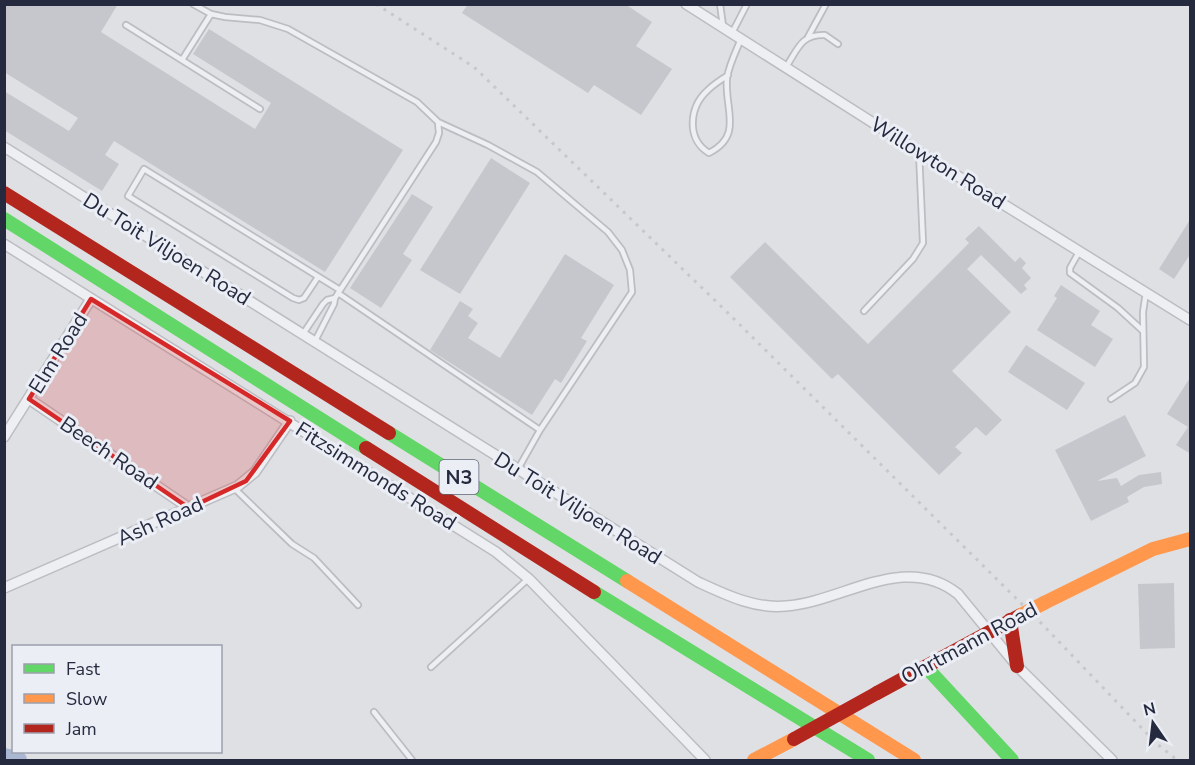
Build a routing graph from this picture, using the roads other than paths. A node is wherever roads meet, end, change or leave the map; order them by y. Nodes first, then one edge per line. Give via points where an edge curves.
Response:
1 (193, 4) edge
2 (686, 4) edge
3 (720, 4) edge
4 (747, 4) edge
5 (826, 4) edge
6 (211, 14) junction
7 (126, 25) dead end
8 (723, 27) junction
9 (732, 33) junction
10 (808, 37) junction
11 (741, 39) junction
12 (838, 44) dead end
13 (182, 60) junction
14 (786, 67) junction
15 (728, 75) junction
16 (260, 109) dead end
17 (438, 122) junction
18 (4, 147) edge
19 (919, 152) junction
20 (4, 193) edge
21 (4, 219) edge
22 (4, 244) edge
23 (1079, 251) junction
24 (318, 277) junction
25 (1146, 292) junction
26 (338, 294) junction
27 (91, 299) junction
28 (864, 311) dead end
29 (1191, 320) edge
30 (1143, 331) junction
31 (303, 334) junction
32 (315, 341) junction
33 (29, 399) junction
34 (1111, 399) dead end
35 (290, 421) junction
36 (540, 430) junction
37 (4, 437) edge
38 (518, 471) junction
39 (234, 488) junction
40 (189, 508) junction
41 (1191, 539) edge
42 (528, 579) junction
43 (4, 588) edge
44 (358, 605) dead end
45 (1015, 618) junction
46 (989, 631) junction
47 (1017, 666) junction
48 (926, 667) junction
49 (430, 668) dead end
50 (374, 712) dead end
51 (412, 760) edge
52 (705, 760) edge
53 (754, 760) edge
54 (868, 760) edge
55 (914, 760) edge
56 (1012, 760) edge
57 (1112, 760) edge

1 - 6 lane
2 - 8 street, Willowton Road
3 - 8 lane
4 - 9 lane
5 - 10 lane
6 - 13 lane
6 - 17 lane via 260,20 288,30 417,102
7 - 13 lane
8 - 9 street, Willowton Road
9 - 11 street, Willowton Road
10 - 12 lane via 825,35
10 - 14 lane
11 - 14 street, Willowton Road
11 - 15 lane
13 - 16 lane
14 - 19 street, Willowton Road
15 - 15 lane via 728,137 709,153 696,141 694,112 707,91
17 - 26 lane via 436,142
17 - 36 lane via 537,172 608,232 622,250 630,270 632,291
18 - 31 street, Du Toit Viljoen Road
19 - 23 street, Willowton Road
19 - 28 lane via 923,243
20 - 55 main road, N3
21 - 54 main road, N3 via 513,542
22 - 27 street, Fitzsimmonds Road
23 - 25 street, Willowton Road
23 - 30 lane via 1070,273
24 - 24 lane via 144,169 128,196 293,298 304,298
24 - 26 lane
25 - 29 street, Willowton Road
25 - 30 lane
26 - 31 lane via 323,304
26 - 32 lane
26 - 36 lane
27 - 33 street, Elm Road
27 - 35 street, Fitzsimmonds Road
30 - 34 lane via 1145,356 1140,375
31 - 32 street, Du Toit Viljoen Road
32 - 38 street, Du Toit Viljoen Road
33 - 37 street, Elm Road
33 - 40 street, Beech Road
35 - 39 street, Ash Road via 255,472
35 - 42 street, Fitzsimmonds Road via 496,552
36 - 38 lane
38 - 46 street, Du Toit Viljoen Road via 698,582 730,597 762,606 784,607 813,603 882,580 907,576 946,585
39 - 40 street, Ash Road
39 - 44 lane via 291,544 314,558
40 - 43 street, Ash Road
41 - 45 main road, Ohrtmann Road, bridge via 1153,549
42 - 49 lane
42 - 52 street, Fitzsimmonds Road
45 - 46 main road, Ohrtmann Road
45 - 47 main road
46 - 47 street, Du Toit Viljoen Road
46 - 48 main road, Ohrtmann Road
47 - 57 street, Du Toit Viljoen Road
48 - 53 main road, Ohrtmann Road, bridge
48 - 56 main road
50 - 51 lane

